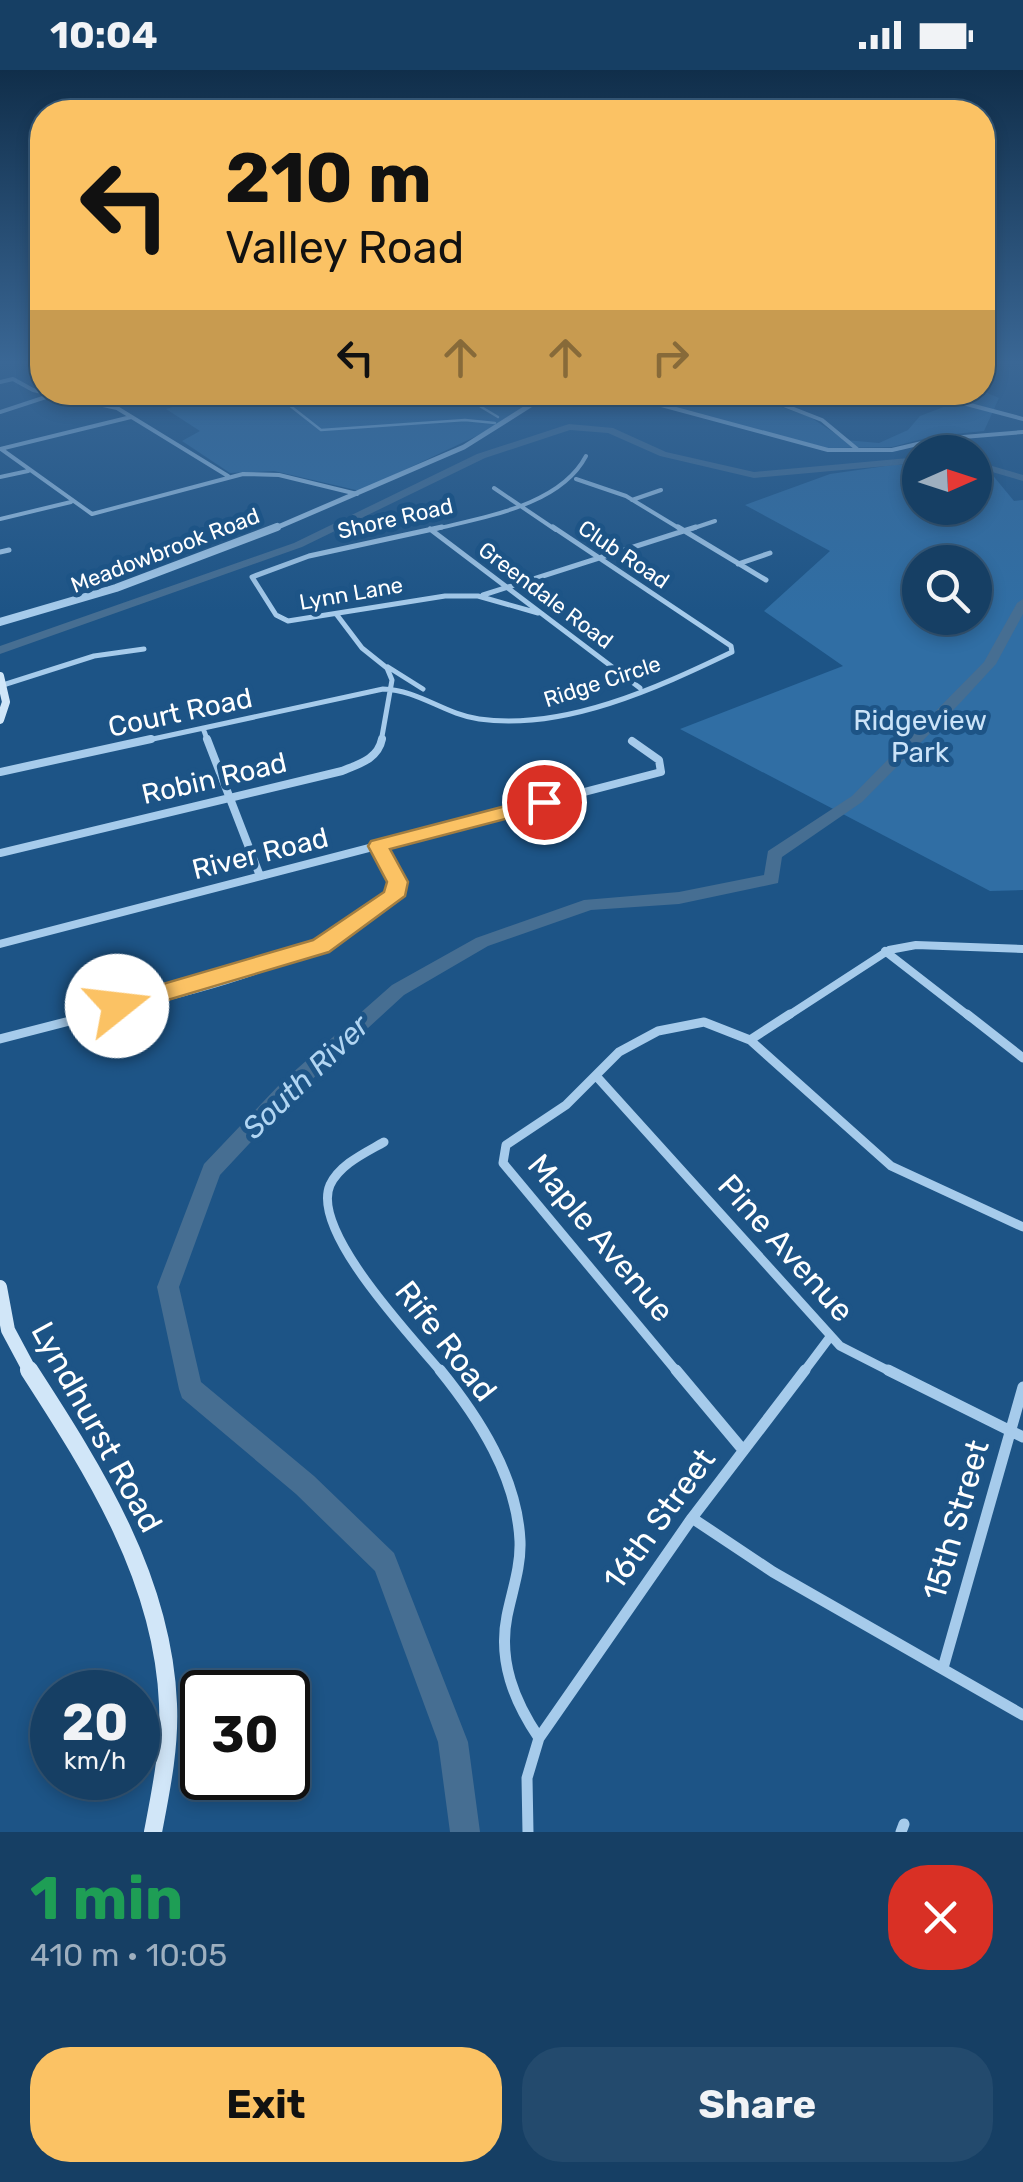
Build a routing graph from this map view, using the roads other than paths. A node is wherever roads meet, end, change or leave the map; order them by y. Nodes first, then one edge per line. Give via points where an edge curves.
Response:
1 (179, 446) edge
2 (458, 446) edge
3 (812, 446) edge
4 (855, 446) edge
5 (910, 446) edge
6 (1, 449) edge
7 (858, 449) junction
8 (586, 456) dead end
9 (28, 471) junction
10 (228, 476) junction
11 (0, 477) edge
12 (576, 479) junction
13 (494, 488) dead end
14 (662, 490) dead end
15 (357, 494) junction
16 (632, 500) junction
17 (71, 502) junction
18 (518, 504) junction
19 (0, 519) edge
20 (715, 520) dead end
21 (430, 529) junction
22 (683, 530) junction
23 (8, 550) dead end
24 (0, 552) edge
25 (770, 553) dead end
26 (598, 558) junction
27 (738, 564) junction
28 (252, 578) joint
29 (766, 580) dead end
30 (505, 588) junction
31 (478, 596) junction
32 (538, 613) junction
33 (337, 615) junction
34 (0, 622) edge
35 (144, 649) dead end
36 (732, 650) joint
37 (387, 668) junction
38 (2, 680) edge
39 (640, 688) junction
40 (369, 691) junction
41 (422, 692) junction
42 (392, 696) junction
43 (0, 720) edge
44 (204, 728) junction
45 (632, 741) dead end
46 (0, 772) edge
47 (230, 797) junction
48 (378, 846) junction
49 (0, 852) edge
50 (260, 876) junction
51 (0, 944) edge
52 (1023, 949) edge
53 (885, 951) junction
54 (0, 1040) edge
55 (750, 1040) junction
56 (1023, 1058) edge
57 (598, 1078) junction
58 (384, 1142) dead end
59 (1023, 1228) edge
60 (0, 1287) edge
61 (830, 1337) junction
62 (6, 1342) edge
63 (1023, 1387) edge
64 (1010, 1431) junction
65 (1023, 1437) edge
66 (743, 1450) junction
67 (692, 1518) junction
68 (943, 1668) junction
69 (1023, 1715) edge
70 (539, 1738) junction
71 (153, 1832) edge
72 (528, 1832) edge

1 - 10 street
2 - 15 street, Meadowbrook Road
3 - 7 street
4 - 7 street
5 - 7 street
6 - 9 street
8 - 12 street
9 - 11 street
9 - 17 street
10 - 15 street via 279,475
10 - 17 street via 102,512 88,513
12 - 16 street
12 - 18 street, Shore Road
13 - 18 street, Club Road
14 - 16 street
15 - 34 street, Meadowbrook Road via 96,596
16 - 22 street
17 - 19 street
18 - 21 street, Shore Road
18 - 26 street, Club Road
20 - 22 street, Lynn Lane
21 - 28 street, Shore Road via 319,553
21 - 30 street, Greendale Road
22 - 26 street, Lynn Lane
22 - 27 street
23 - 24 street
25 - 27 street
26 - 30 street, Lynn Lane
26 - 36 street, Club Road
27 - 29 street
28 - 33 street, Lynn Lane via 283,619
30 - 31 street, Lynn Lane
30 - 32 street, Greendale Road
31 - 32 street, Lynn Lane
31 - 33 street, Lynn Lane
32 - 39 street, Greendale Road
33 - 37 street, Ridge Circle
35 - 38 street
36 - 39 street, Ridge Circle
37 - 40 street, Court Road via 381,685
37 - 41 street, Ridge Circle
37 - 42 street
38 - 43 main road via 6,702
39 - 41 street, Ridge Circle via 565,715 513,722 468,718
40 - 42 street, Court Road
40 - 44 street, Court Road
41 - 42 street, Ridge Circle
41 - 42 street
42 - 47 street, Robin Road via 380,748 367,761
44 - 46 street, Court Road
44 - 47 street
45 - 48 street, River Road via 659,760 660,772
47 - 49 street, Robin Road
47 - 50 street
48 - 50 street, River Road
48 - 54 street via 398,882 394,896 321,946
50 - 51 street, River Road
52 - 53 street via 916,945
53 - 55 street
53 - 56 street
55 - 57 street, Maple Avenue via 710,1023 674,1025 619,1052 601,1066
55 - 59 street via 891,1166
57 - 61 street, Pine Avenue
57 - 66 street, Maple Avenue via 506,1145 503,1163
58 - 70 street, Rife Road via 340,1170 328,1189 328,1215 383,1302 472,1410 506,1488 520,1541 505,1623 507,1672
60 - 62 main road, Lyndhurst Road
61 - 64 street, Pine Avenue
61 - 66 street, 16th Street
62 - 71 main road, Lyndhurst Road via 118,1518 159,1638 168,1732
63 - 64 street, 15th Street
64 - 65 street, Pine Avenue
64 - 68 street, 15th Street
66 - 67 street, 16th Street
67 - 68 street
67 - 70 street, 16th Street
68 - 69 street
70 - 72 street via 527,1778

